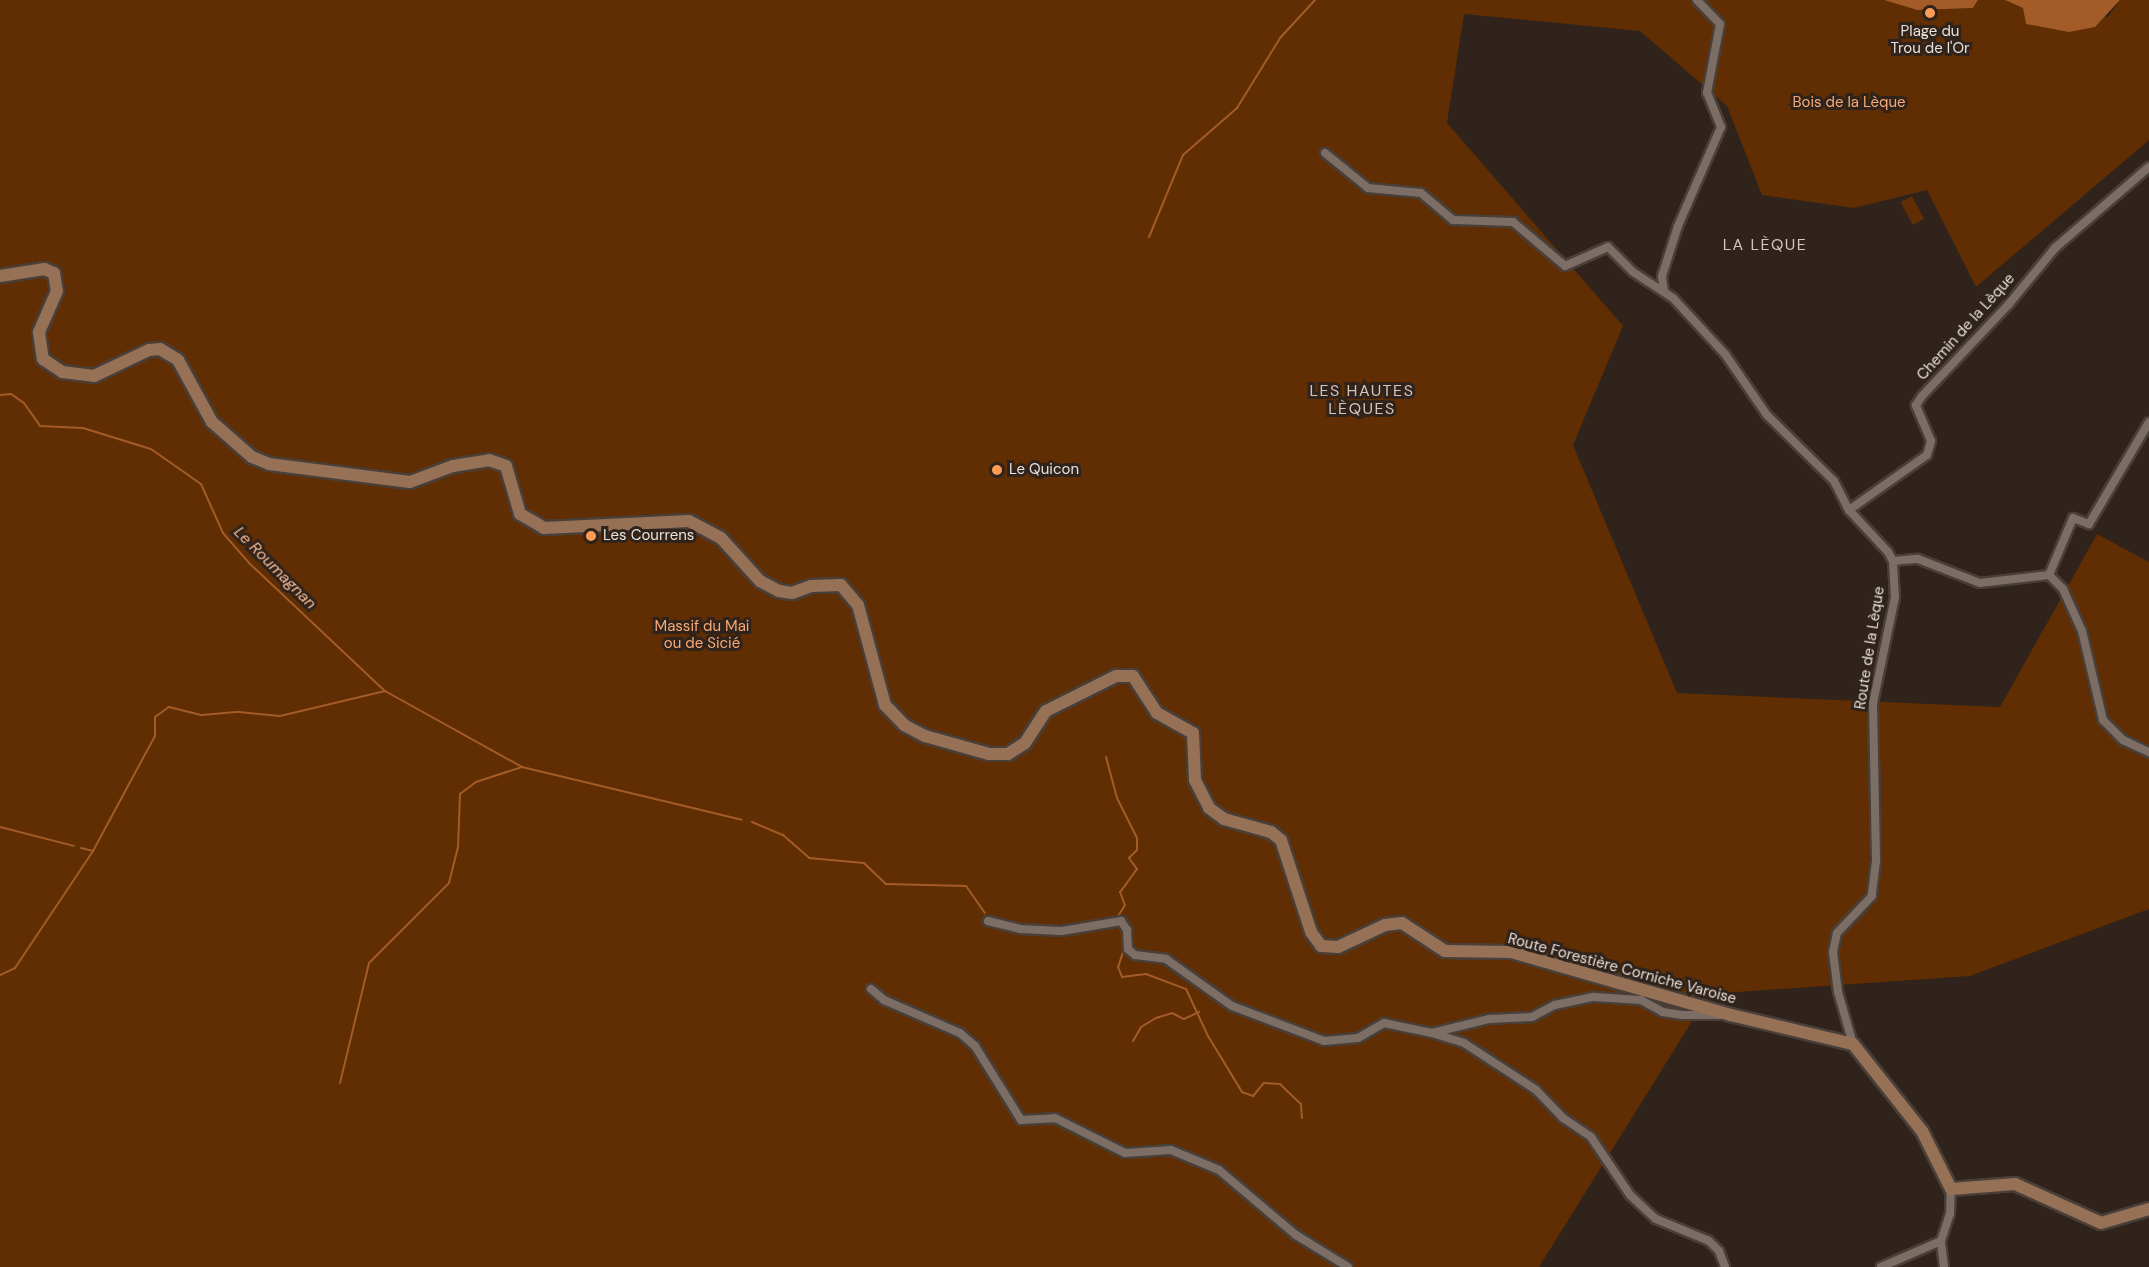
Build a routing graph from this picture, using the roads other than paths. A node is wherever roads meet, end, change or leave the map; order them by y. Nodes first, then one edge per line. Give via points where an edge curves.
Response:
1 (1697, 0) edge
2 (1325, 153) dead end
3 (2149, 167) edge
4 (0, 276) edge
5 (1664, 291) junction
6 (2149, 422) edge
7 (1849, 510) junction
8 (1893, 561) junction
9 (2049, 575) junction
10 (2149, 752) edge
11 (988, 921) dead end
12 (871, 989) dead end
13 (1731, 1015) junction
14 (1432, 1033) junction
15 (1853, 1044) junction
16 (1952, 1189) junction
17 (2149, 1209) edge
18 (1941, 1241) junction
19 (1348, 1267) edge
20 (1725, 1267) edge
21 (1881, 1267) edge
22 (1944, 1267) edge

1 - 5 street via 1720,24 1707,93 1721,127 1678,226 1662,276
2 - 5 street via 1368,188 1421,193 1453,220 1513,222 1565,266 1608,247 1633,272
3 - 7 street, Chemin de la Lèque via 2055,248 2009,304 1922,396 1916,405 1931,441 1927,455
4 - 13 street, Route Forestière Corniche Varoise via 44,269 54,273 57,291 39,332 43,359 62,372 93,376 149,350 160,349 178,360 212,422 252,457 269,464 410,482 453,466 489,460 506,466 520,514 544,528 689,521 721,538 760,581 779,591 792,593 811,586 841,585 858,605 885,705 904,725 925,736 989,754 1008,754 1025,742 1046,711 1116,676 1133,676 1157,713 1193,733 1195,780 1209,808 1224,819 1271,832 1281,840 1311,932 1321,946 1338,947 1385,925 1402,922 1444,951 1511,952
5 - 7 street via 1725,354 1767,414 1834,481
6 - 9 street via 2089,524 2073,519
7 - 8 street
8 - 9 street via 1918,560 1980,583
8 - 15 street, Route de la Lèque via 1895,597 1873,703 1876,861 1872,896 1837,933 1833,952 1836,982
9 - 10 street via 2063,589 2082,631 2103,720 2123,740
11 - 14 street via 1019,929 1062,931 1121,921 1127,930 1128,949 1135,955 1166,959 1232,1006 1311,1039 1358,1038 1384,1023
12 - 19 street via 884,999 960,1033 975,1046 1021,1120 1055,1118 1125,1153 1171,1150 1219,1170 1296,1235
13 - 14 street via 1682,1015 1663,1012 1641,1000 1594,997 1555,1005 1532,1017 1489,1019
13 - 15 street, Route Forestière Corniche Varoise
14 - 20 street via 1464,1042 1520,1079 1604,1153 1630,1195 1656,1219 1709,1241 1719,1251
15 - 16 street via 1922,1131
16 - 17 street via 2015,1184 2101,1223
16 - 18 street via 1950,1214
18 - 21 street
18 - 22 street

